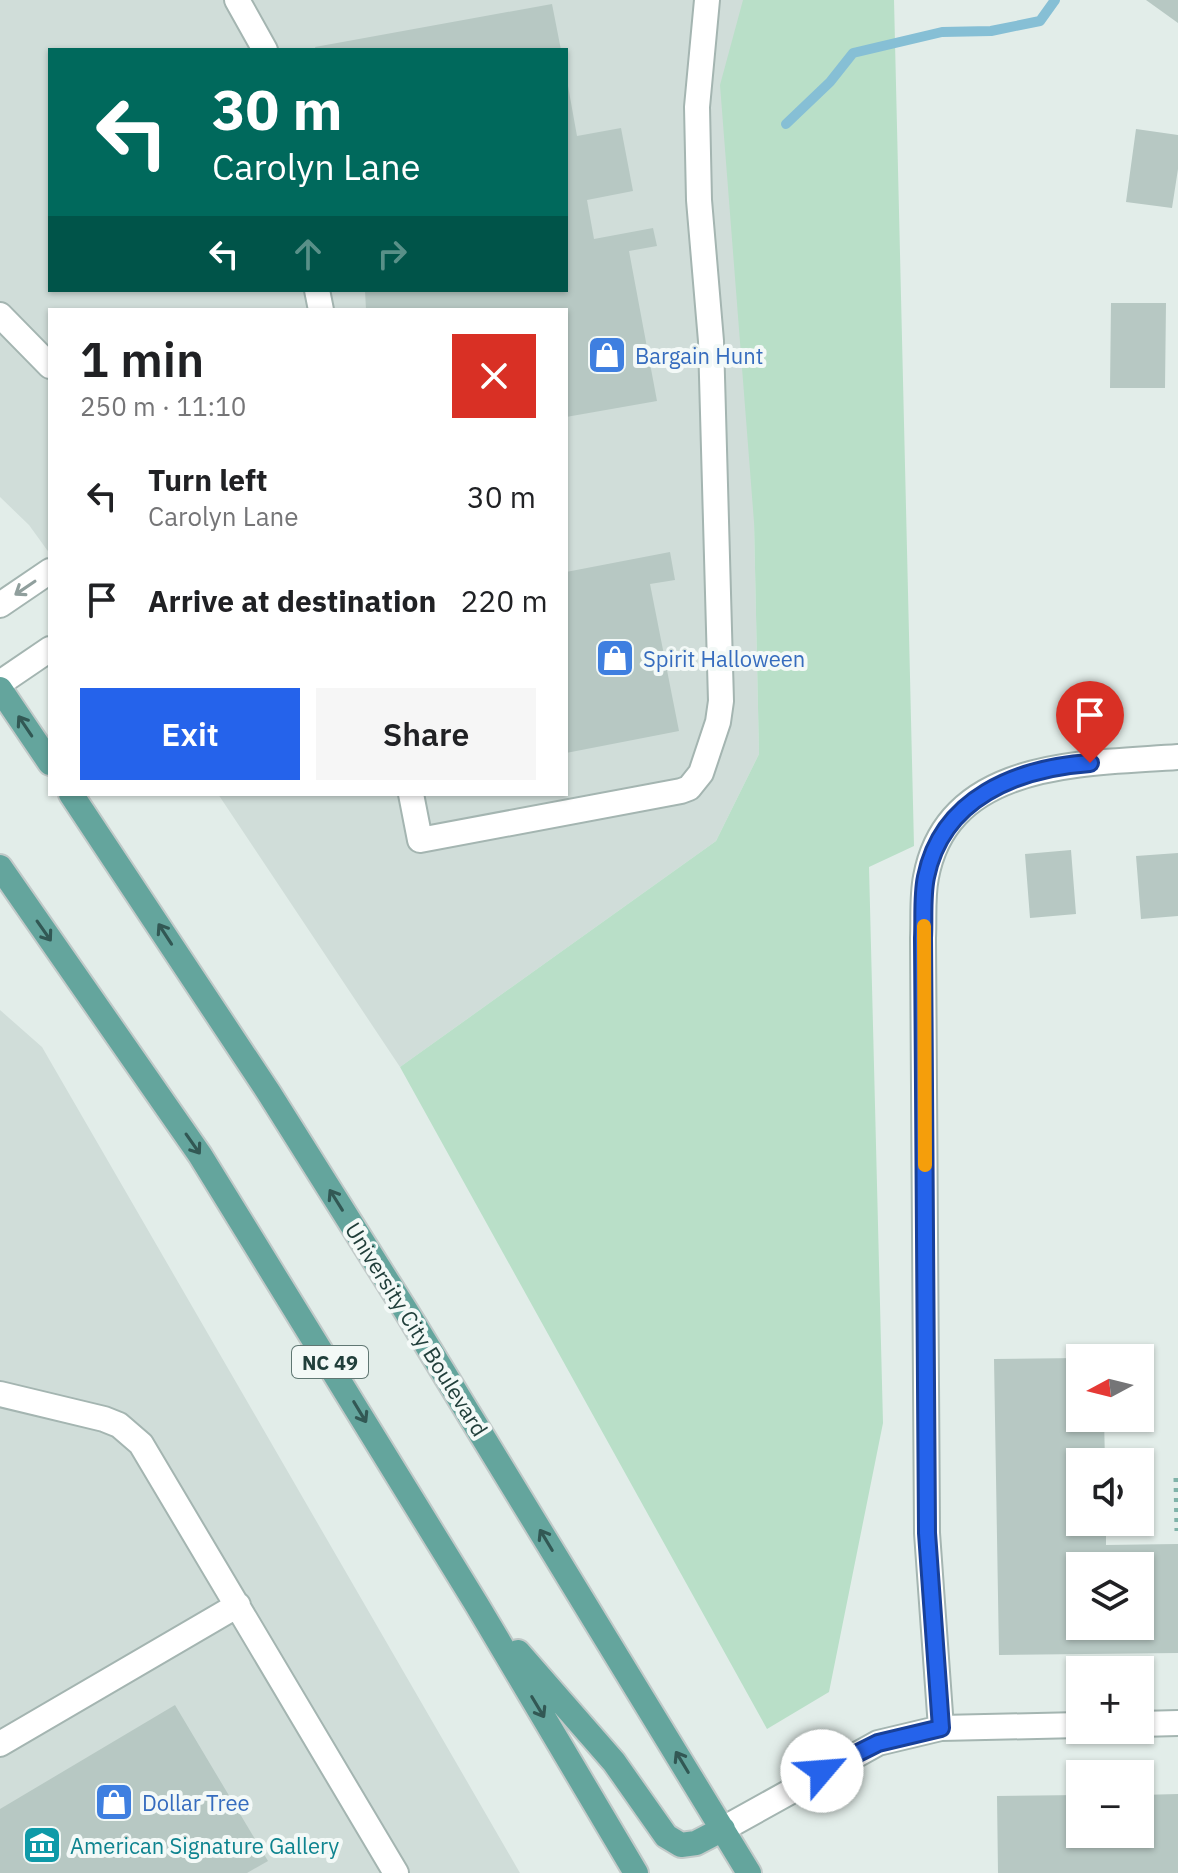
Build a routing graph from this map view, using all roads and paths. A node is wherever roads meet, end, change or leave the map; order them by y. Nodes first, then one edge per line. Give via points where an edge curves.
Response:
1 (237, 0) edge
2 (707, 0) edge
3 (264, 48) edge
4 (0, 315) edge
5 (48, 364) edge
6 (48, 572) edge
7 (0, 605) edge
8 (48, 650) edge
9 (0, 683) edge
10 (0, 689) edge
11 (1178, 757) edge
12 (48, 760) edge
13 (72, 796) edge
14 (411, 796) edge
15 (0, 867) edge
16 (0, 1394) edge
17 (1176, 1478) dead end
18 (1177, 1531) edge
19 (238, 1605) junction
20 (477, 1605) junction
21 (1178, 1723) edge
22 (1154, 1724) edge
23 (1066, 1725) edge
24 (941, 1728) junction
25 (0, 1744) edge
26 (723, 1829) junction
27 (396, 1873) edge
28 (636, 1873) edge
29 (749, 1873) edge

1 - 3 street
2 - 14 street via 697,107 699,200 711,341 722,633 721,701 711,745 696,782 681,791 420,840
4 - 5 street
6 -> 7 street
8 - 9 street
12 -> 10 main road
11 - 24 street via 1060,765 994,787 971,801 946,828 926,878 927,1533
26 -> 13 main road, University City Boulevard via 277,1106
15 -> 20 main road, NC 49 via 200,1155
16 - 19 street via 104,1419 131,1433
17 - 18 path
19 - 25 street
19 - 27 street
20 - 26 main road via 614,1762 666,1836 681,1845
20 -> 28 main road, NC 49
21 - 22 street
23 - 24 street
24 - 26 street via 878,1743
26 - 29 main road, University City Boulevard

